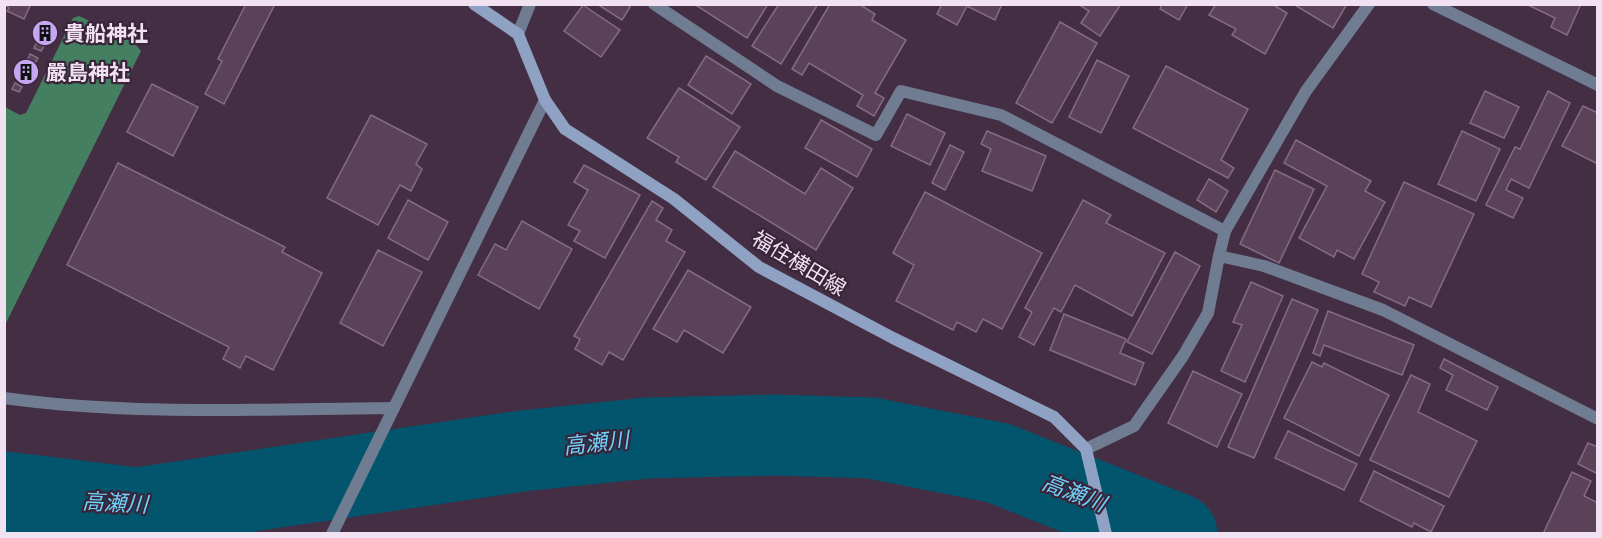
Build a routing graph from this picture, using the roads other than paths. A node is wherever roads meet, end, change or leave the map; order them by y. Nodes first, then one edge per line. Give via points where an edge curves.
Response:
1 (474, 4) edge
2 (530, 4) edge
3 (654, 4) edge
4 (1369, 4) edge
5 (1433, 4) edge
6 (518, 34) junction
7 (1598, 86) edge
8 (545, 100) junction
9 (1225, 231) junction
10 (1219, 256) junction
11 (4, 398) edge
12 (394, 408) junction
13 (1598, 420) edge
14 (1086, 449) junction
15 (332, 534) edge
16 (1106, 534) edge

1 - 6 main road
2 - 6 street
3 - 9 street via 777,86 876,135 901,91 1000,115
4 - 9 street via 1306,91
5 - 7 street
6 - 8 main road, 福住横田線
8 - 12 street
8 - 14 main road, 福住横田線 via 565,129 674,199 759,267 892,338 1054,417
9 - 10 street
10 - 13 street via 1264,266 1383,310
10 - 14 street via 1208,313 1183,356 1134,426
11 - 12 street via 112,408
12 - 15 street
14 - 16 main road

